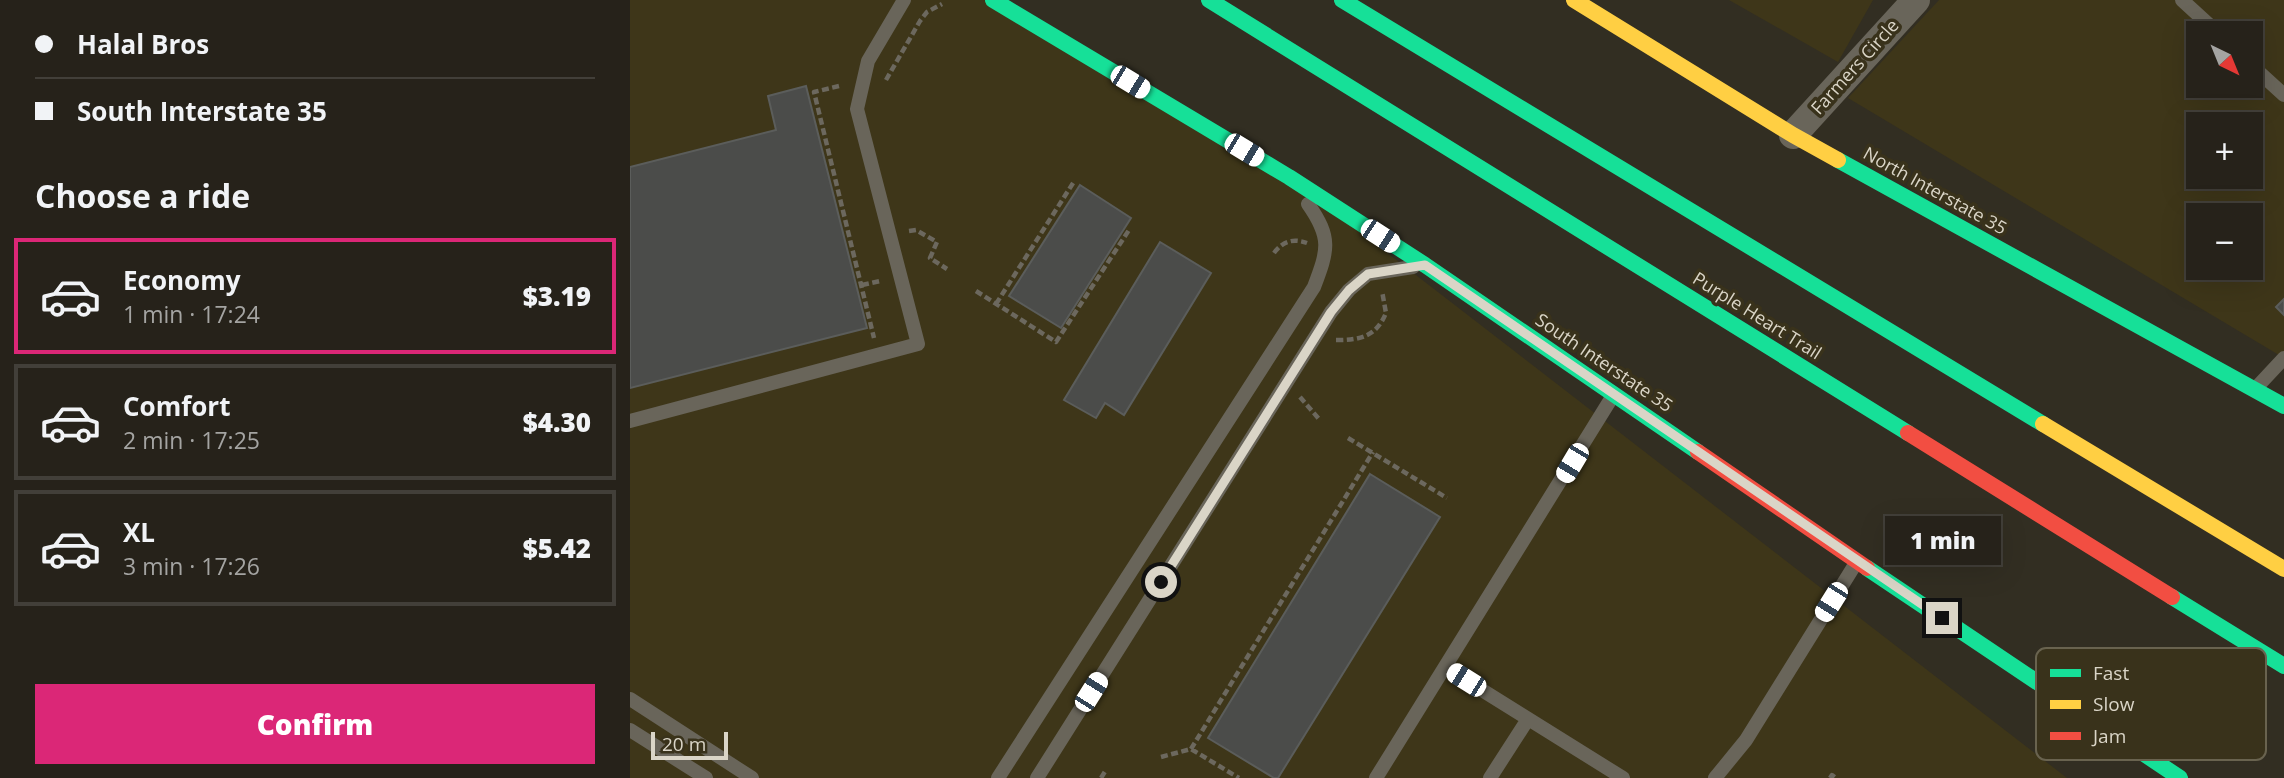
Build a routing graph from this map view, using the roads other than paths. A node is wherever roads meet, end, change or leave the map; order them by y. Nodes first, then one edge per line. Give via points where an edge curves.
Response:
1 (904, 0) edge
2 (993, 0) edge
3 (1209, 0) edge
4 (1342, 0) edge
5 (1354, 0) edge
6 (1574, 0) edge
7 (1916, 0) edge
8 (2182, 0) edge
9 (2205, 21) edge
10 (1406, 39) junction
11 (2263, 76) edge
12 (2284, 95) edge
13 (1793, 135) junction
14 (1289, 177) junction
15 (1425, 265) junction
16 (2284, 358) edge
17 (2255, 389) junction
18 (1615, 393) junction
19 (2284, 405) edge
20 (630, 421) edge
21 (1857, 561) junction
22 (2284, 569) edge
23 (2255, 648) edge
24 (2266, 655) edge
25 (2284, 666) edge
26 (1445, 667) junction
27 (2036, 681) edge
28 (630, 699) edge
29 (1528, 719) junction
30 (630, 730) edge
31 (2153, 760) edge
32 (706, 778) edge
33 (752, 778) edge
34 (998, 778) edge
35 (1037, 778) edge
36 (1376, 778) edge
37 (1490, 778) edge
38 (1623, 778) edge
39 (1715, 778) edge
40 (2180, 778) edge

1 - 20 lane via 868,61 857,109 918,344
2 - 14 main road, South Interstate 35
3 - 23 main road, Purple Heart Trail
4 - 10 main road
5 - 10 main road
6 - 13 main road, North Interstate 35
7 - 13 street, Farmers Circle
8 - 9 lane
10 - 22 main road
11 - 12 lane
13 - 17 main road, North Interstate 35
14 - 15 main road, South Interstate 35
14 - 34 lane via 1322,225 1326,254 1314,287
15 - 18 main road, South Interstate 35
15 - 35 lane via 1368,274 1331,312
16 - 17 lane
17 - 19 main road, North Interstate 35
18 - 21 main road, South Interstate 35
18 - 26 lane
21 - 27 main road, South Interstate 35
21 - 39 lane via 1746,740
24 - 25 main road, Purple Heart Trail
26 - 29 lane
26 - 36 lane
28 - 33 lane
29 - 37 lane
29 - 38 lane
30 - 32 lane
31 - 40 main road, South Interstate 35

